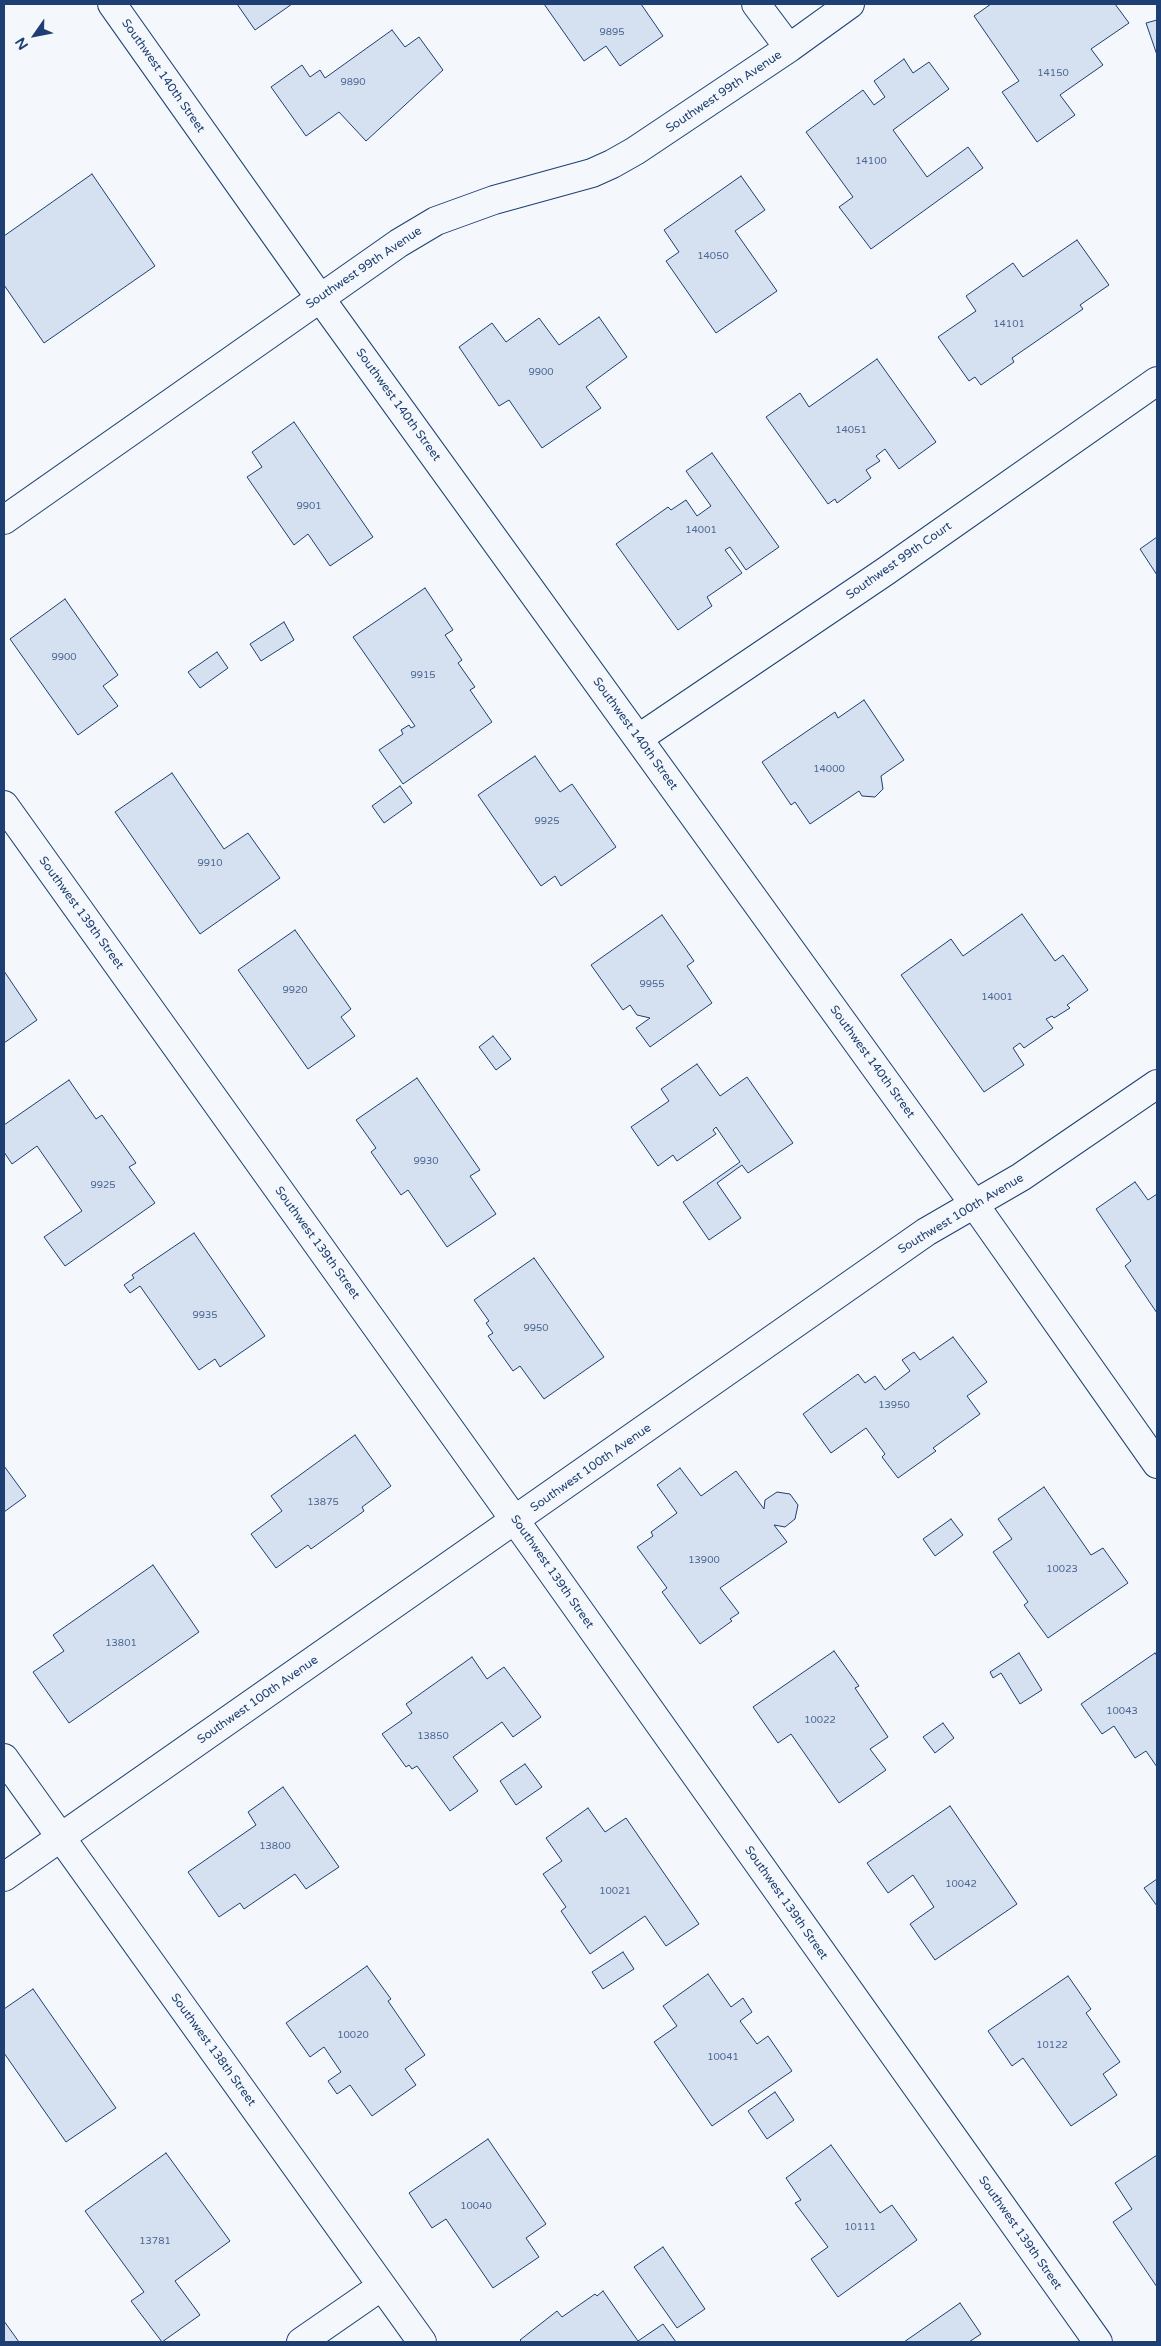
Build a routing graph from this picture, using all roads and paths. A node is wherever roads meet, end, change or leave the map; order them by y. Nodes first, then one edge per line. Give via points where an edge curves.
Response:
1 (112, 4) edge
2 (756, 4) edge
3 (850, 4) edge
4 (789, 48) junction
5 (320, 298) junction
6 (1157, 381) edge
7 (4, 520) edge
8 (639, 738) junction
9 (4, 804) edge
10 (1157, 1084) edge
11 (974, 1204) junction
12 (1157, 1464) edge
13 (516, 1521) junction
14 (4, 1758) edge
15 (60, 1837) junction
16 (4, 1877) edge
17 (382, 2286) junction
18 (301, 2342) edge
19 (422, 2342) edge
20 (1098, 2342) edge

1 - 5 street, Southwest 140th Street
2 - 4 street
3 - 4 street, Southwest 99th Avenue
4 - 5 street, Southwest 99th Avenue via 612,164 436,221 365,265
5 - 7 street, Southwest 99th Avenue
5 - 8 street, Southwest 140th Street
6 - 8 street, Southwest 99th Court via 886,571
8 - 11 street, Southwest 140th Street
9 - 13 street, Southwest 139th Street
10 - 11 street, Southwest 100th Avenue via 1022,1177
11 - 12 street, Southwest 140th Street
11 - 13 street, Southwest 100th Avenue via 926,1232
13 - 15 street, Southwest 100th Avenue
13 - 20 street, Southwest 139th Street
14 - 15 street, Southwest 138th Street
15 - 16 street, Southwest 100th Avenue
15 - 17 street, Southwest 138th Street
17 - 18 street
17 - 19 street, Southwest 138th Street

